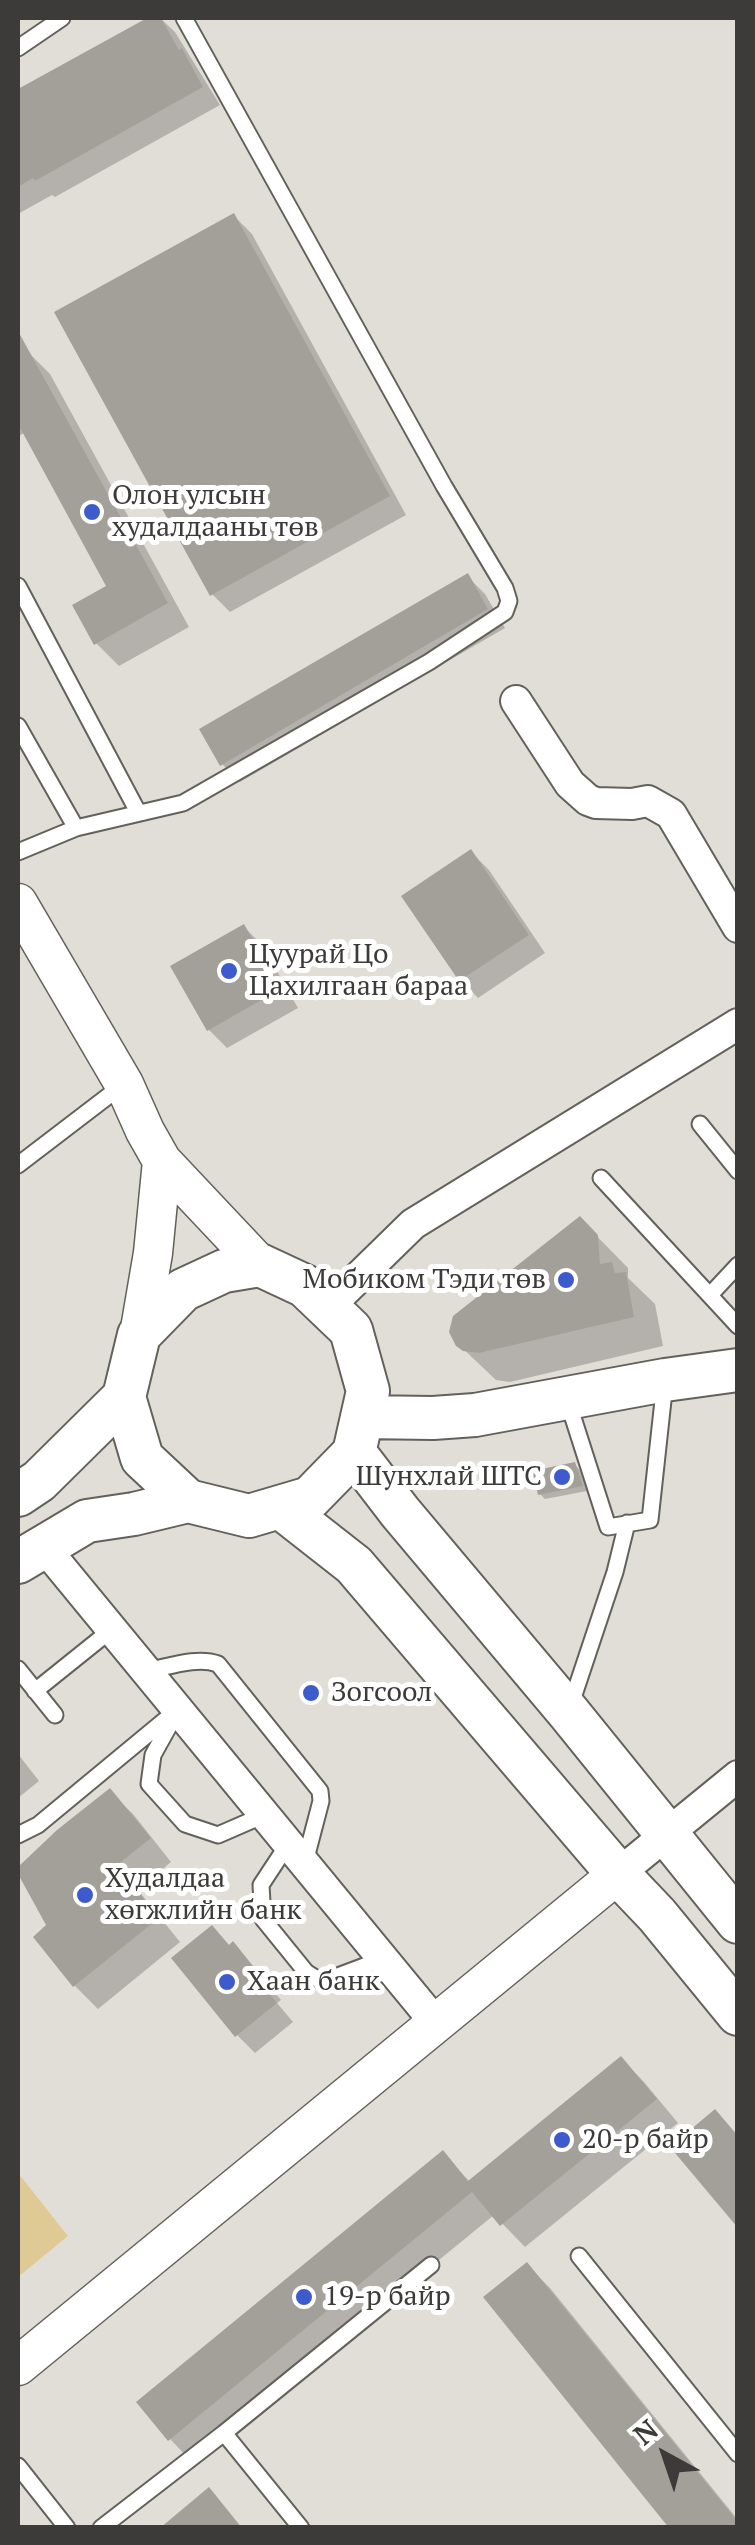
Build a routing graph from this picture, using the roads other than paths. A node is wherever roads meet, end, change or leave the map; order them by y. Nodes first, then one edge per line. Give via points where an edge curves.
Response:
1 (62, 18) edge
2 (184, 18) edge
3 (18, 48) edge
4 (18, 586) edge
5 (516, 701) dead end
6 (18, 726) edge
7 (138, 812) junction
8 (76, 828) junction
9 (18, 852) edge
10 (18, 904) edge
11 (738, 927) edge
12 (738, 1024) edge
13 (124, 1084) junction
14 (700, 1124) dead end
15 (162, 1161) junction
16 (18, 1165) edge
17 (738, 1171) edge
18 (601, 1178) dead end
19 (738, 1264) edge
20 (260, 1266) junction
21 (710, 1295) junction
22 (327, 1308) junction
23 (738, 1326) edge
24 (139, 1335) junction
25 (738, 1370) edge
26 (665, 1380) junction
27 (124, 1397) junction
28 (567, 1398) junction
29 (358, 1434) junction
30 (18, 1496) edge
31 (188, 1502) junction
32 (280, 1507) junction
33 (627, 1523) junction
34 (30, 1554) edge
35 (112, 1630) junction
36 (18, 1669) edge
37 (146, 1671) junction
38 (36, 1691) junction
39 (178, 1710) junction
40 (568, 1713) junction
41 (55, 1715) dead end
42 (738, 1776) edge
43 (264, 1814) junction
44 (18, 1835) edge
45 (666, 1836) junction
46 (296, 1854) junction
47 (618, 1874) junction
48 (738, 1922) edge
49 (383, 1959) junction
50 (738, 2014) edge
51 (434, 2022) junction
52 (579, 2256) dead end
53 (430, 2264) dead end
54 (18, 2366) edge
55 (224, 2433) junction
56 (738, 2454) edge
57 (18, 2466) edge
58 (67, 2528) edge
59 (101, 2528) edge
60 (301, 2528) edge

1 - 3 lane
2 - 7 lane via 509,601 505,612 429,662 183,803
4 - 7 lane
5 - 11 street via 570,784 588,800 648,801 671,814
6 - 8 lane
7 - 8 lane
8 - 9 lane
10 - 13 street
12 - 22 street via 413,1224
13 - 15 street
13 - 16 lane
14 - 17 lane
15 - 20 street
15 - 24 street
18 - 21 lane
19 - 21 lane
20 - 22 main road via 305,1286
20 - 24 main road via 224,1271 183,1290
21 - 23 lane
22 - 29 main road via 350,1330 368,1391
24 - 27 main road
25 - 26 main road
26 - 28 main road
26 - 33 lane via 650,1520
27 - 30 main road
27 - 31 main road via 142,1458
28 - 29 main road
28 - 33 lane via 608,1527
29 - 32 main road via 310,1498
29 - 40 main road via 400,1512
31 - 32 main road via 249,1516
31 - 34 main road via 87,1521
32 - 47 main road via 354,1565
33 - 40 lane
34 - 35 street
35 - 37 street
35 - 38 lane
36 - 38 lane
37 - 39 street
37 - 46 lane via 201,1660 218,1664 320,1792
38 - 41 lane
39 - 43 street
39 - 43 lane via 154,1756 150,1784 185,1824 218,1835
39 - 44 lane
40 - 45 main road
42 - 45 street
43 - 46 street
45 - 47 street
45 - 48 main road
46 - 49 street
46 - 49 lane via 261,1885 263,1919 306,1972 322,1982
47 - 50 main road
47 - 51 street
49 - 51 street
51 - 54 street
52 - 56 lane
53 - 55 lane
55 - 59 lane
55 - 60 lane
57 - 58 lane

